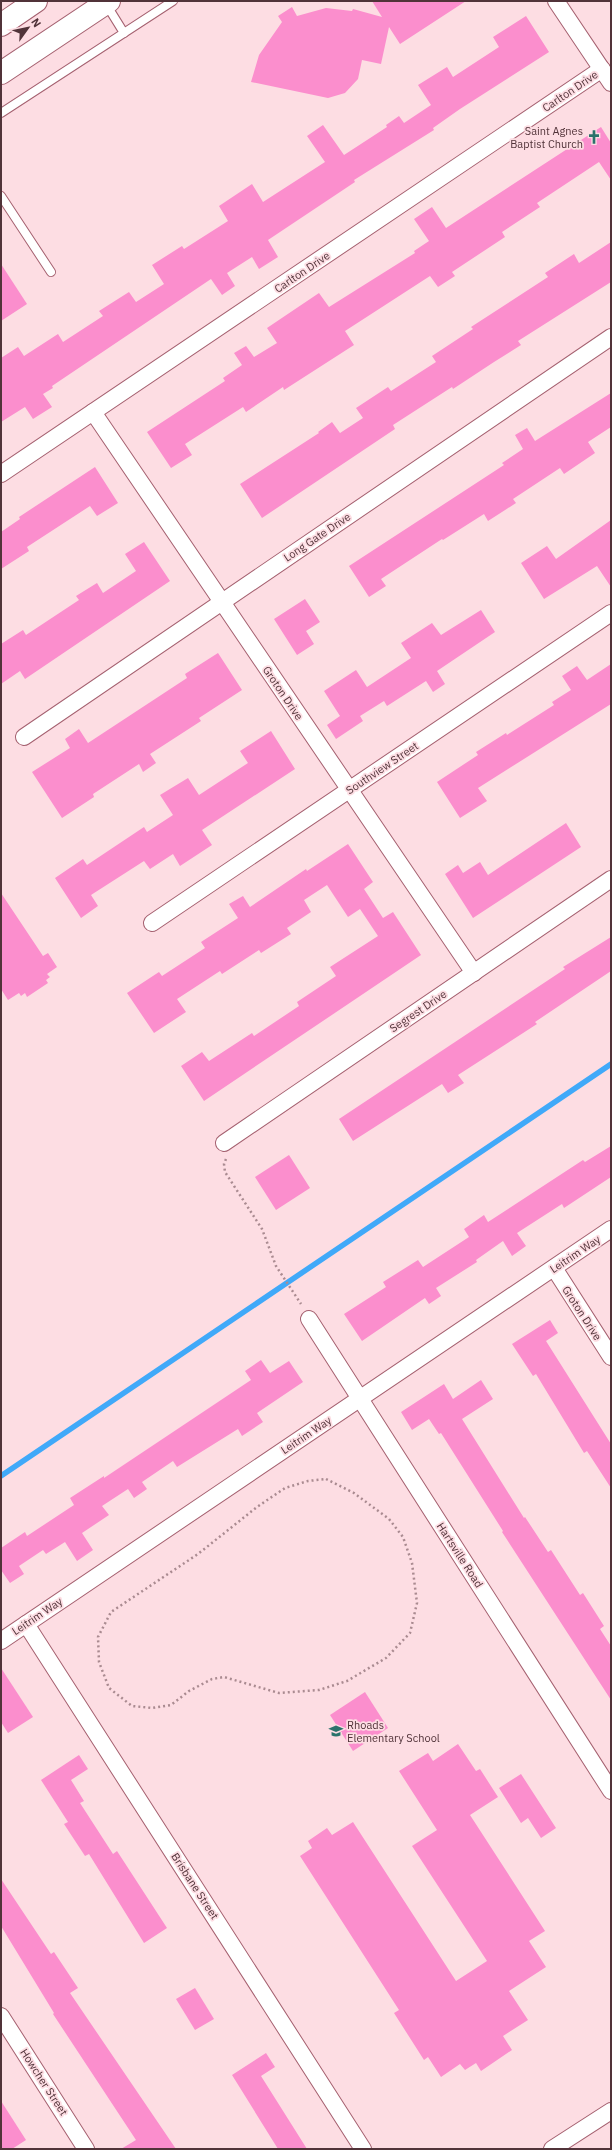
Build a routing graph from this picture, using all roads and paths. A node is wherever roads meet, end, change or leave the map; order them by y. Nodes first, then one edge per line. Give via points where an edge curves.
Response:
1 (36, 1) edge
2 (173, 1) edge
3 (556, 1) edge
4 (108, 2) edge
5 (1, 25) edge
6 (124, 33) junction
7 (1, 73) edge
8 (607, 76) edge
9 (1, 113) edge
10 (1, 196) edge
11 (51, 272) dead end
12 (611, 337) edge
13 (93, 412) junction
14 (1, 474) edge
15 (222, 602) junction
16 (611, 613) edge
17 (24, 737) dead end
18 (349, 791) junction
19 (611, 879) edge
20 (152, 923) dead end
21 (474, 973) junction
22 (224, 1143) joint
23 (611, 1229) edge
24 (554, 1268) junction
25 (298, 1299) dead end
26 (309, 1319) dead end
27 (611, 1358) edge
28 (360, 1399) junction
29 (326, 1478) joint
30 (26, 1624) junction
31 (1, 1641) edge
32 (611, 1791) edge
33 (1, 2016) edge
34 (611, 2111) edge
35 (86, 2149) edge
36 (363, 2149) edge
37 (552, 2149) edge

1 - 5 main road
2 - 6 lane
3 - 8 street
4 - 6 lane
4 - 7 main road
6 - 9 lane
8 - 13 street, Carlton Drive
10 - 11 lane
12 - 15 street, Long Gate Drive
13 - 14 street, Carlton Drive
13 - 15 street, Groton Drive
15 - 17 street, Long Gate Drive
15 - 18 street, Groton Drive
16 - 18 street, Southview Street
18 - 20 street, Southview Street
18 - 21 street, Groton Drive
19 - 21 street, Segrest Drive
21 - 22 street, Segrest Drive
22 - 25 path via 230,1151 224,1164 226,1172 262,1229 276,1266
23 - 24 street, Leitrim Way
24 - 27 street, Groton Drive
24 - 28 street, Leitrim Way
26 - 28 street, Hartsville Road
28 - 30 street, Leitrim Way
28 - 32 street, Hartsville Road
29 - 29 path via 354,1493 389,1519 404,1537 412,1563 417,1603 410,1633 386,1658 347,1681 319,1690 279,1693 224,1677 212,1679 189,1691 171,1705 152,1708 132,1706 109,1688 99,1662 98,1637 111,1612 198,1554 285,1488
30 - 31 street, Leitrim Way
30 - 36 street, Brisbane Street
33 - 35 street, Howcher Street
34 - 37 street

